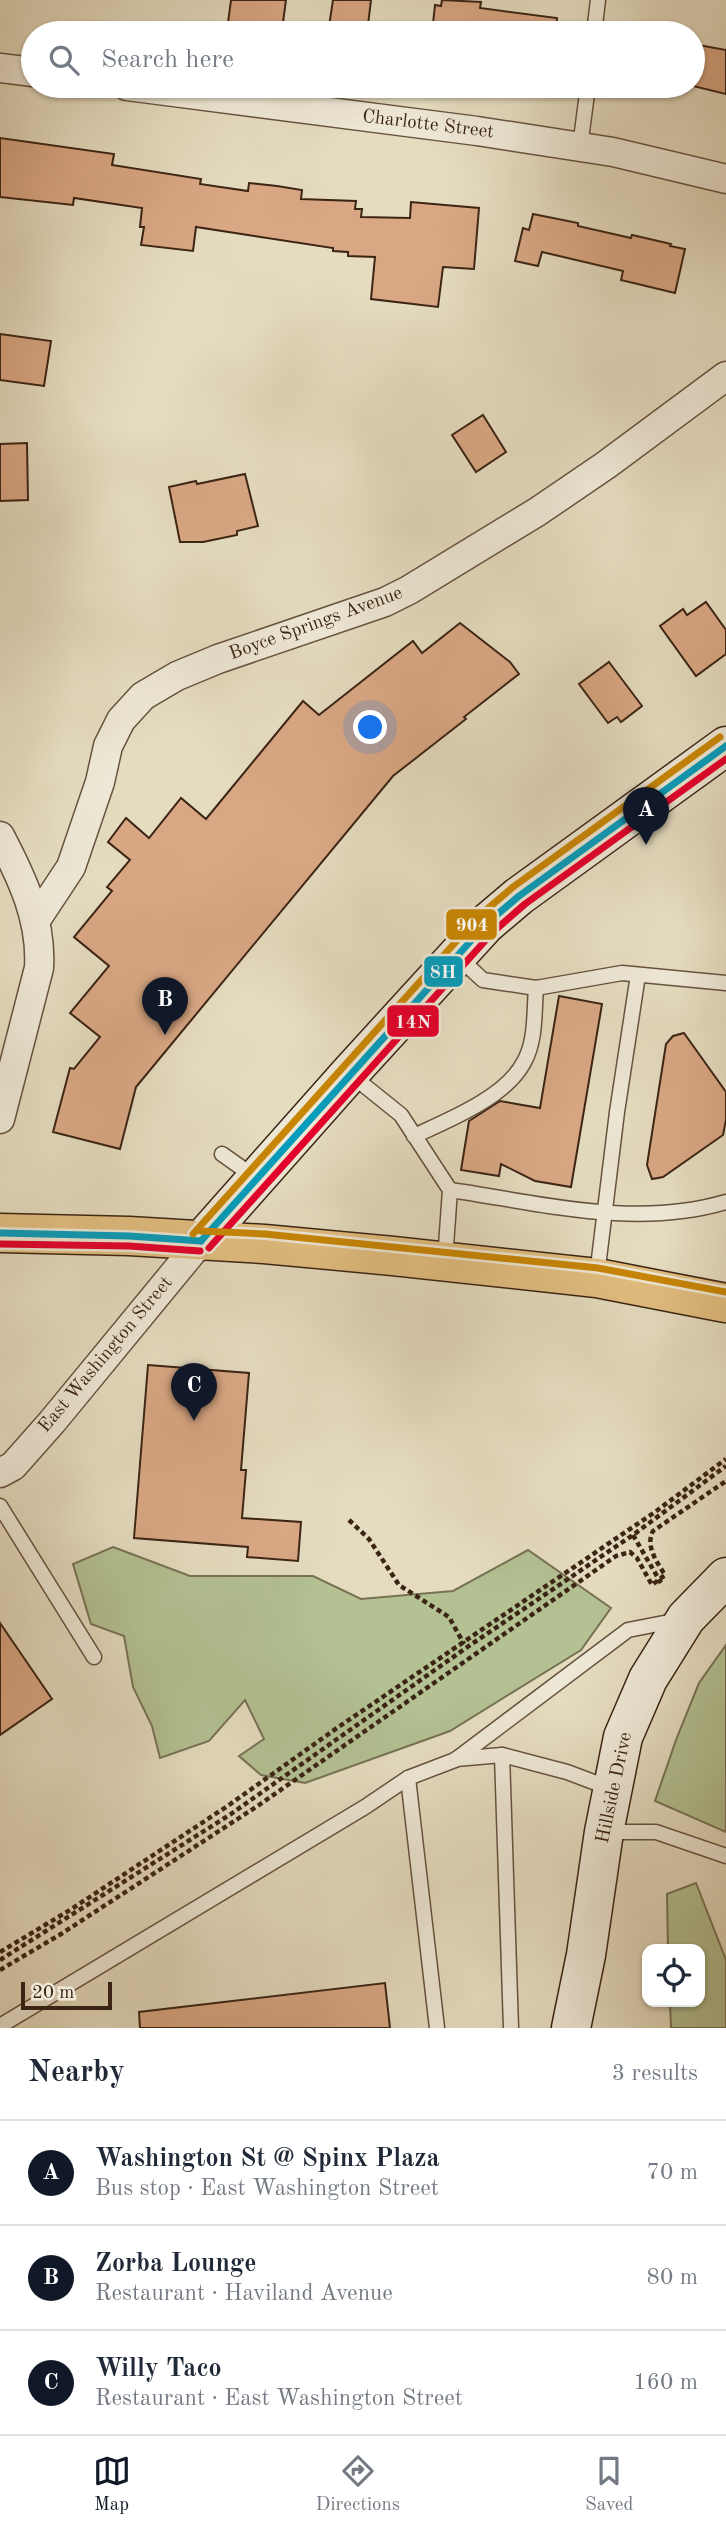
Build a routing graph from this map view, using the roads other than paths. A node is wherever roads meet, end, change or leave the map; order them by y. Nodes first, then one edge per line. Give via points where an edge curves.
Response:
1 (597, 0) edge
2 (595, 21) edge
3 (0, 68) edge
4 (21, 71) edge
5 (220, 98) edge
6 (586, 98) edge
7 (580, 147) junction
8 (726, 179) edge
9 (726, 376) edge
10 (726, 746) edge
11 (0, 836) edge
12 (36, 920) junction
13 (457, 956) junction
14 (638, 975) junction
15 (726, 983) edge
16 (536, 988) junction
17 (349, 1073) junction
18 (0, 1119) edge
19 (414, 1136) junction
20 (222, 1154) dead end
21 (258, 1179) junction
22 (450, 1190) junction
23 (726, 1202) edge
24 (606, 1213) junction
25 (0, 1233) edge
26 (201, 1241) junction
27 (445, 1261) junction
28 (597, 1278) junction
29 (726, 1303) edge
30 (0, 1473) edge
31 (0, 1506) edge
32 (726, 1577) edge
33 (687, 1618) junction
34 (94, 1657) dead end
35 (502, 1755) junction
36 (455, 1760) junction
37 (408, 1778) junction
38 (612, 1789) junction
39 (604, 1832) junction
40 (726, 1856) edge
41 (0, 2026) edge
42 (437, 2028) edge
43 (511, 2028) edge
44 (571, 2028) edge

1 - 2 lane
3 - 4 street
5 - 7 street, Charlotte Street
6 - 7 lane
7 - 8 street, Charlotte Street
9 - 12 street, Boyce Springs Avenue via 537,512 409,590 218,659 143,696 121,720 108,746 71,867
10 - 13 street, East Washington Street via 519,896
11 - 12 street
12 - 18 street via 39,968
13 - 16 lane via 483,980
13 - 17 street, East Washington Street
14 - 15 lane
14 - 16 lane via 622,973
14 - 24 lane
16 - 19 lane via 531,1044 525,1062 508,1085
17 - 19 lane via 401,1115
17 - 21 street, East Washington Street
19 - 22 lane
20 - 21 lane
21 - 26 street, East Washington Street
22 - 24 lane
22 - 27 lane
23 - 24 lane via 653,1215
24 - 28 lane
25 - 26 main road
26 - 27 main road
26 - 30 street, East Washington Street via 52,1422 13,1466
27 - 28 main road
28 - 29 main road
31 - 34 lane
32 - 33 street, Hillside Drive
33 - 36 lane via 628,1630
33 - 38 street, Hillside Drive via 648,1679 623,1737
35 - 36 lane
35 - 38 lane
35 - 43 lane
36 - 37 lane
37 - 41 lane
37 - 42 lane
38 - 39 street, Hillside Drive
39 - 40 lane via 656,1832
39 - 44 street, Hillside Drive

